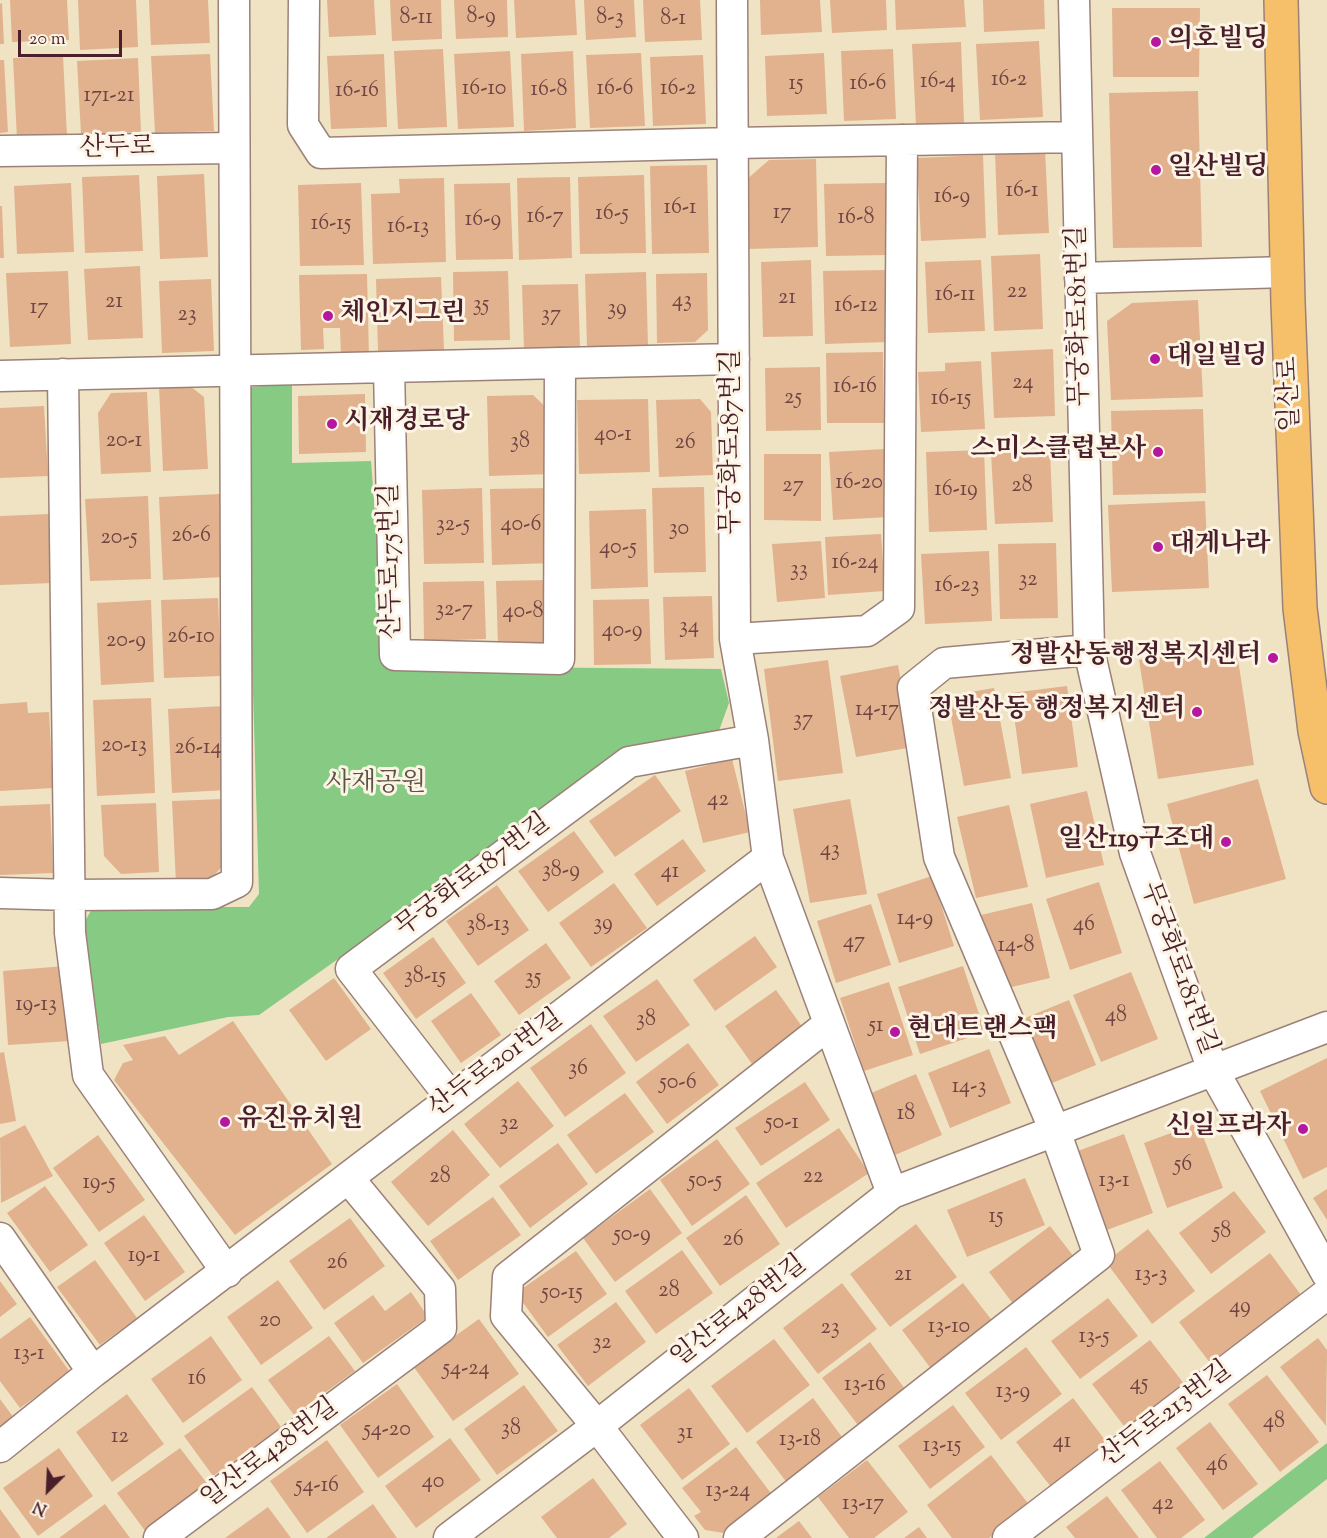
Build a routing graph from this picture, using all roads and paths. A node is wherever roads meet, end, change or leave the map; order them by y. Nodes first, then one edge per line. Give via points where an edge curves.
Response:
1 (234, 0) edge
2 (304, 0) edge
3 (732, 0) edge
4 (1074, 0) edge
5 (1281, 0) edge
6 (1077, 137) junction
7 (902, 140) junction
8 (733, 143) junction
9 (234, 148) junction
10 (0, 151) edge
11 (1287, 272) junction
12 (1080, 278) junction
13 (734, 359) junction
14 (561, 363) junction
15 (388, 367) junction
16 (234, 370) junction
17 (63, 374) junction
18 (0, 376) edge
19 (735, 639) junction
20 (1089, 650) junction
21 (753, 740) junction
22 (1327, 787) edge
23 (768, 858) junction
24 (0, 893) edge
25 (71, 895) junction
26 (829, 1024) junction
27 (1327, 1027) edge
28 (1213, 1070) junction
29 (452, 1100) junction
30 (1055, 1131) junction
31 (349, 1179) junction
32 (892, 1193) junction
33 (0, 1238) edge
34 (227, 1272) junction
35 (1327, 1274) edge
36 (1327, 1294) edge
37 (93, 1372) junction
38 (597, 1426) junction
39 (0, 1447) edge
40 (159, 1538) edge
41 (449, 1538) edge
42 (683, 1538) edge
43 (739, 1538) edge
44 (1008, 1538) edge

1 - 9 street
2 - 8 street via 303,125 321,153
3 - 8 street, 무궁화로187번길
4 - 6 street, 무궁화로181번길
5 - 11 main road, 일산로
6 - 7 street
6 - 12 street, 무궁화로181번길
7 - 8 street
7 - 19 street via 899,608 867,631
8 - 13 street, 무궁화로187번길
9 - 10 street, 산두로
9 - 16 street
11 - 12 street
11 - 22 main road, 일산로 via 1300,608 1315,731
12 - 20 street, 무궁화로181번길
13 - 14 street
13 - 19 street, 무궁화로187번길
14 - 15 street
14 - 15 street, 산두로175번길 via 559,659 395,655
15 - 16 street
16 - 17 street
16 - 25 street via 237,882 212,894
17 - 18 street
17 - 25 street
19 - 21 street, 무궁화로187번길
20 - 28 street, 무궁화로181번길 via 1135,853
20 - 30 street via 944,663 913,688 939,857
21 - 23 street, 무궁화로187번길
21 - 29 street, 무궁화로187번길 via 629,762 351,969
23 - 26 street, 무궁화로187번길
23 - 29 street, 산두로201번길
24 - 25 street
25 - 34 street via 70,933 88,1075
26 - 32 street, 무궁화로187번길
26 - 38 street via 508,1277 506,1316
27 - 28 street, 일산로428번길
28 - 30 street, 일산로428번길
28 - 35 street, 무궁화로181번길
29 - 31 street, 산두로201번길
30 - 32 street, 일산로428번길
30 - 43 street via 1099,1255
31 - 34 street, 산두로201번길
31 - 40 street, 일산로428번길 via 440,1289 441,1328
32 - 38 street, 일산로428번길
33 - 37 street
34 - 37 street, 산두로201번길
36 - 44 street, 산두로213번길
37 - 39 street, 산두로201번길
38 - 41 street, 일산로428번길
38 - 42 street

